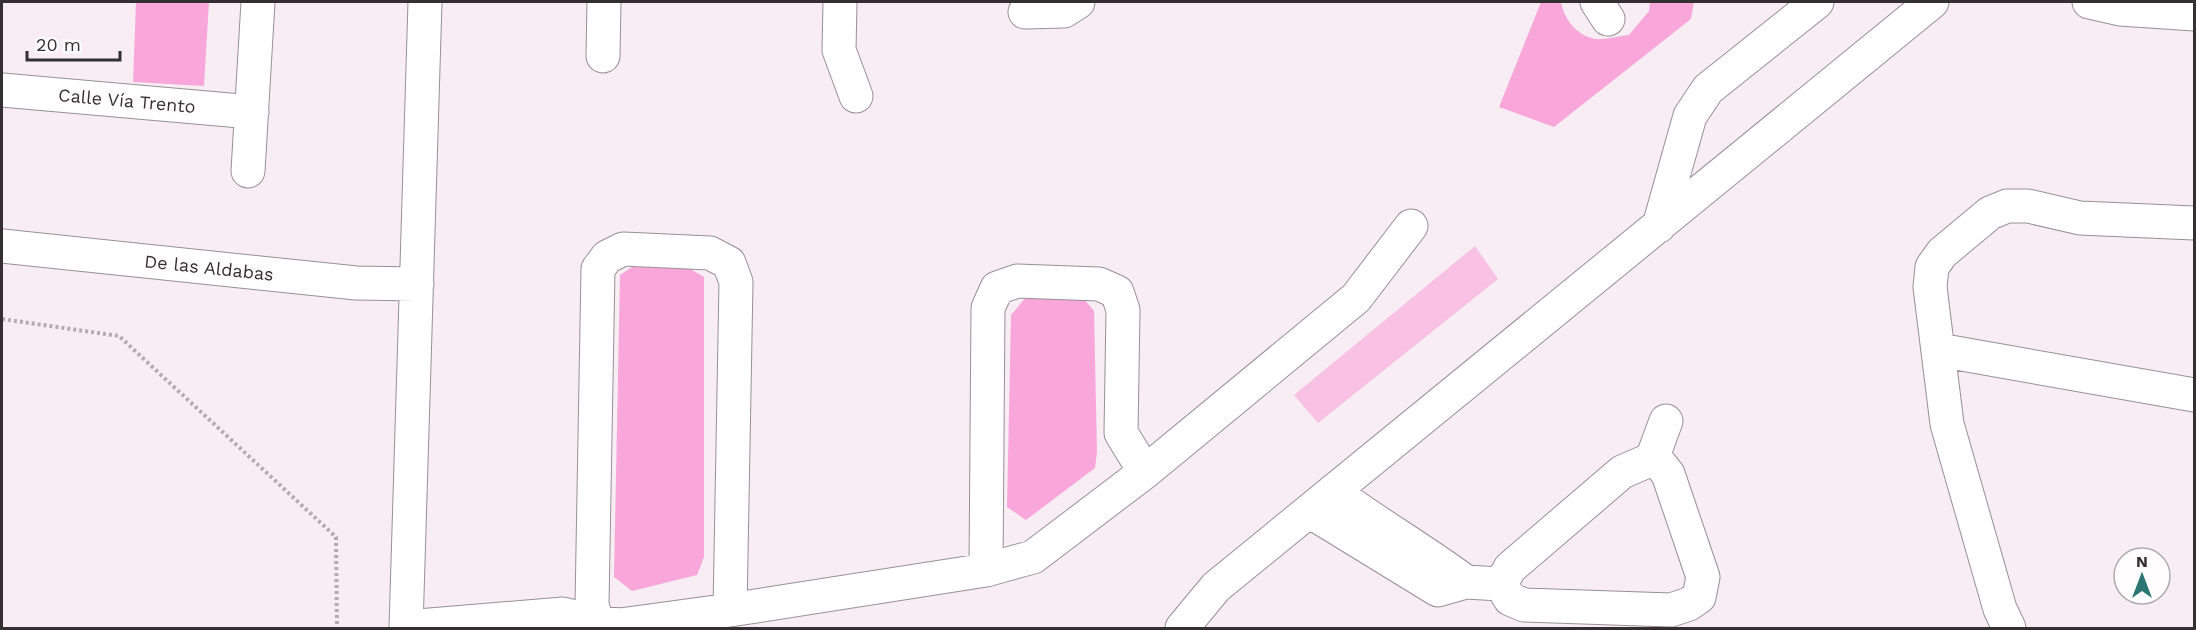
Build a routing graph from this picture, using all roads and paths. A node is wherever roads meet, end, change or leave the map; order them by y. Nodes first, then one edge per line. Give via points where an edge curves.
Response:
1 (258, 2) edge
2 (425, 2) edge
3 (604, 2) edge
4 (840, 2) edge
5 (1078, 2) edge
6 (1817, 2) edge
7 (1932, 2) edge
8 (2089, 2) edge
9 (1025, 12) dead end
10 (2194, 14) edge
11 (603, 56) dead end
12 (2, 90) edge
13 (856, 96) dead end
14 (252, 112) junction
15 (248, 171) dead end
16 (2194, 223) edge
17 (1411, 226) dead end
18 (1659, 226) junction
19 (2, 246) edge
20 (417, 284) junction
21 (2, 319) edge
22 (1938, 350) junction
23 (2194, 395) edge
24 (1666, 421) dead end
25 (1652, 459) junction
26 (1145, 472) junction
27 (1321, 501) junction
28 (986, 570) junction
29 (1501, 584) junction
30 (730, 610) junction
31 (593, 625) edge
32 (337, 628) edge
33 (406, 628) edge
34 (1182, 628) edge
35 (2009, 628) edge

1 - 14 street
2 - 20 street
3 - 11 street
4 - 13 street via 839,50
5 - 9 street via 1064,11
6 - 18 street via 1708,89 1690,116
7 - 18 street
8 - 10 street via 2120,9
12 - 14 street, Calle Vía Trento
14 - 15 street
16 - 22 street via 2080,218 2028,206 2007,206 1990,213 1942,253 1932,267 1930,287
17 - 26 street via 1356,298
18 - 27 street
19 - 20 street, De las Aldabas via 356,283
20 - 33 street
21 - 32 path via 119,336 137,352 336,537
22 - 23 street
22 - 35 street via 1947,424 2000,609
24 - 25 street
25 - 29 street via 1623,472 1510,568
25 - 29 street via 1668,474 1703,577 1707,604 1671,610 1524,605 1510,599
26 - 28 street via 1033,557
26 - 28 street via 1121,433 1123,310 1117,292 1099,284 1017,281 997,288 988,308
27 - 29 street via 1438,590 1466,582
27 - 34 street via 1216,587
28 - 30 street
30 - 31 street
30 - 31 street via 736,282 729,263 710,253 623,249 607,257 598,269
31 - 33 street via 562,614

